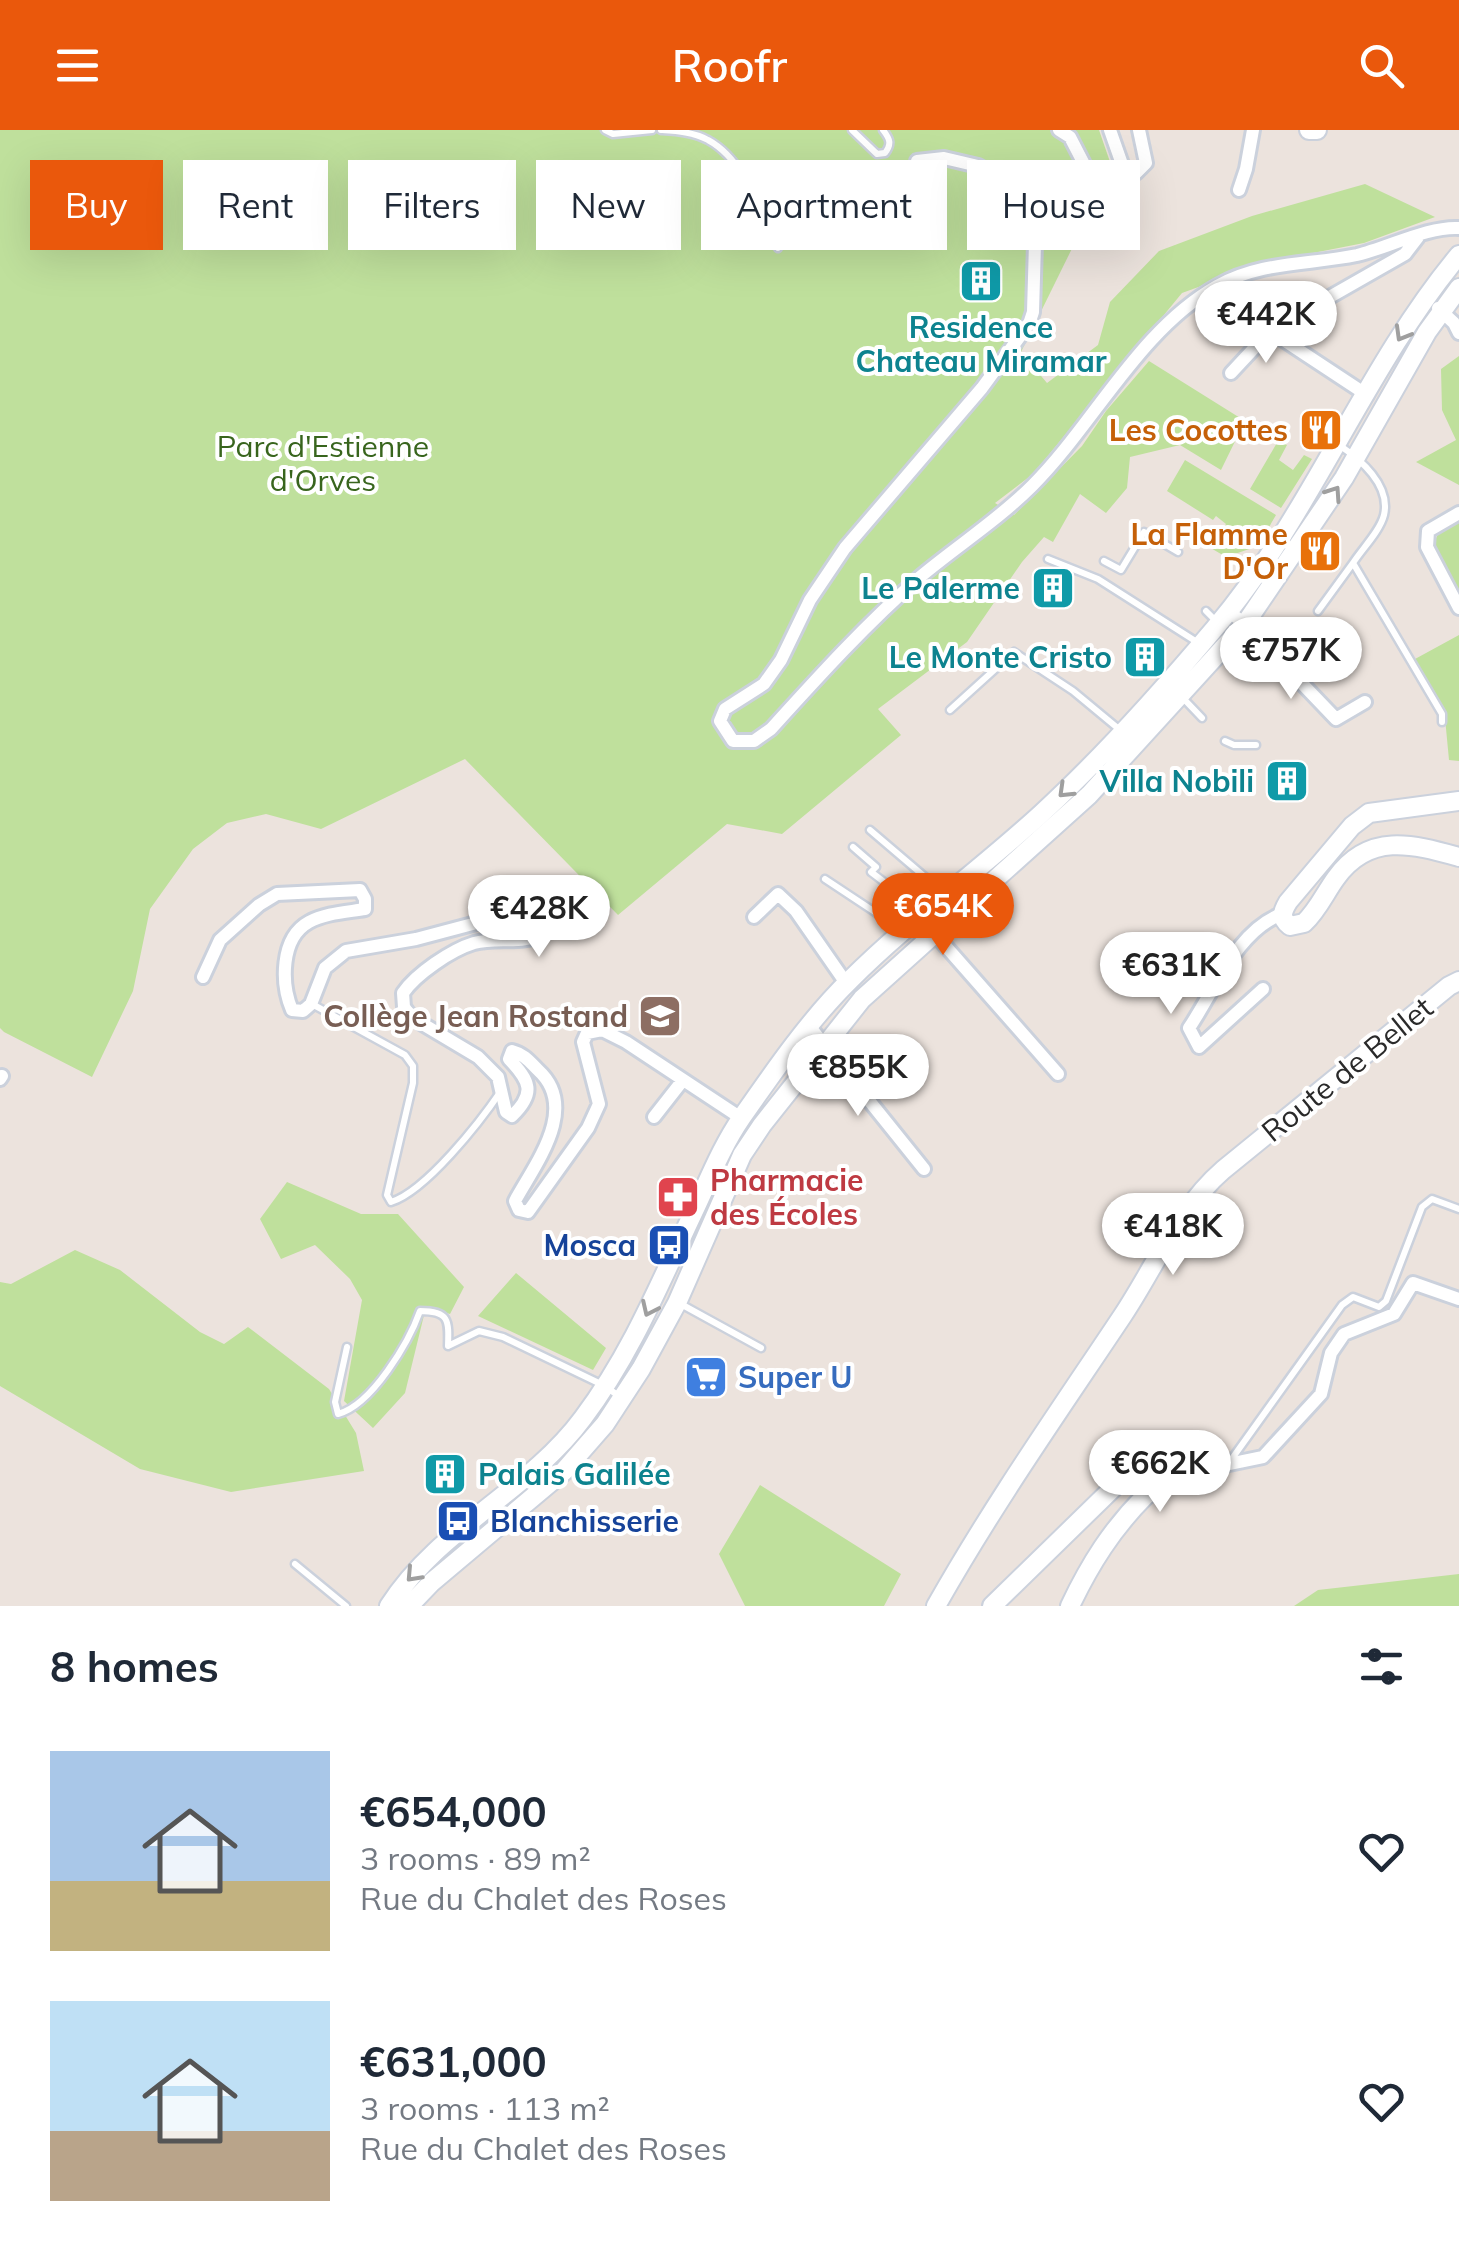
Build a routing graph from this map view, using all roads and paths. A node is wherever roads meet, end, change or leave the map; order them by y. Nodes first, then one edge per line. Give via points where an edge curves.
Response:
1 (605, 130) edge
2 (652, 130) edge
3 (661, 130) edge
4 (852, 130) edge
5 (883, 130) edge
6 (1060, 130) edge
7 (1110, 130) edge
8 (1139, 130) edge
9 (1253, 130) edge
10 (1309, 130) edge
11 (1317, 130) edge
12 (730, 160) edge
13 (927, 160) edge
14 (1082, 160) edge
15 (967, 163) edge
16 (1239, 190) dead end
17 (1459, 228) edge
18 (1418, 237) junction
19 (1035, 250) edge
20 (1459, 255) edge
21 (1459, 288) edge
22 (1424, 298) junction
23 (1441, 310) junction
24 (1270, 331) junction
25 (1459, 332) edge
26 (1231, 373) dead end
27 (1367, 395) junction
28 (1338, 444) junction
29 (1356, 457) junction
30 (1459, 513) edge
31 (1178, 552) dead end
32 (1048, 559) dead end
33 (1104, 560) dead end
34 (1353, 563) junction
35 (1459, 608) edge
36 (1318, 612) dead end
37 (1218, 615) junction
38 (1245, 624) junction
39 (1201, 644) junction
40 (1182, 696) junction
41 (1365, 702) dead end
42 (950, 710) dead end
43 (1202, 718) dead end
44 (1442, 722) dead end
45 (1116, 738) junction
46 (1224, 741) dead end
47 (1256, 746) dead end
48 (1124, 758) junction
49 (1459, 801) edge
50 (870, 830) dead end
51 (853, 847) dead end
52 (1459, 857) edge
53 (825, 879) dead end
54 (945, 894) junction
55 (923, 912) junction
56 (1282, 914) junction
57 (754, 916) dead end
58 (903, 930) junction
59 (934, 934) junction
60 (203, 977) dead end
61 (1459, 982) edge
62 (846, 984) junction
63 (1263, 989) dead end
64 (311, 1004) junction
65 (810, 1026) junction
66 (826, 1044) junction
67 (1058, 1074) dead end
68 (683, 1080) junction
69 (502, 1090) junction
70 (654, 1117) dead end
71 (741, 1118) junction
72 (924, 1169) dead end
73 (1459, 1209) edge
74 (1459, 1299) edge
75 (678, 1303) junction
76 (347, 1347) dead end
77 (761, 1348) dead end
78 (605, 1386) junction
79 (621, 1398) junction
80 (1176, 1464) junction
81 (1229, 1464) junction
82 (440, 1548) junction
83 (294, 1564) dead end
84 (452, 1564) junction
85 (346, 1606) edge
86 (388, 1606) edge
87 (409, 1606) edge
88 (936, 1606) edge
89 (992, 1606) edge
90 (1070, 1606) edge

1 - 2 lane
3 - 12 lane via 699,136
4 - 5 lane via 877,154 890,148
6 - 14 street
7 - 8 street via 1123,167 1136,173 1146,163
9 - 16 street
10 - 11 street
13 - 15 street
17 - 18 street
18 - 19 street via 1353,256 1267,266 1188,304 1030,488 873,620 771,729 754,741 733,742 720,721 725,709 764,684 845,548 1028,324
18 - 24 street via 1406,254
20 - 22 street
21 - 23 street
22 - 23 street
22 -> 27 street
23 - 25 street
23 - 29 street
24 - 26 street
24 - 27 street
27 - 28 street
28 - 29 lane
28 - 37 street
29 - 34 lane via 1370,468 1384,515
38 -> 29 street
30 - 35 street via 1428,531 1427,547
31 - 33 lane via 1144,532 1122,570
32 - 39 lane via 1098,579
34 - 36 lane
34 - 44 lane
37 - 38 street
37 - 39 street
38 - 40 street
38 - 41 street via 1336,719
39 - 45 street
40 - 43 lane
40 - 48 street
42 - 45 lane via 1014,652 1072,691
45 - 48 lane
45 -> 54 street via 1041,814
46 - 47 lane
48 - 59 street
49 - 56 street via 1361,818
50 - 54 lane
51 - 55 lane via 876,866 871,872
52 - 56 street via 1409,846 1368,849 1348,864 1304,923 1290,926
53 - 58 lane
54 - 55 street
55 - 58 street
56 - 63 street via 1259,925 1230,959 1189,1028 1199,1047
57 - 62 street via 778,894
58 - 62 street
59 - 66 street via 862,999
59 - 67 street
60 - 64 street via 220,940 258,904 277,894 360,890 365,910 306,923 292,942 283,974 286,997 292,1010
61 - 88 street, Route de Bellet via 1197,1196
62 - 65 street
64 - 69 lane via 405,1055 413,1066 387,1195 391,1202 453,1151
64 - 69 street via 325,968 346,952 484,921 549,893 544,933 473,944 414,976 403,993 411,1016 478,1058
65 - 66 street
65 - 71 street
66 - 72 street
66 - 75 street via 742,1155
68 - 69 street via 602,1030 587,1033 583,1042 599,1104 528,1212 514,1201 551,1137 556,1110 546,1076 520,1053 512,1051 509,1059 528,1089 512,1116
68 - 70 street
68 - 71 street
71 -> 78 street
73 - 81 lane via 1432,1199 1422,1207 1386,1301 1379,1306 1353,1297 1342,1305
74 - 81 street via 1412,1283 1394,1314 1344,1334 1321,1394 1264,1457
75 - 77 lane
75 - 79 street
76 - 78 lane via 338,1414 350,1411 382,1377 420,1310 446,1317 448,1346 480,1331
78 - 79 lane
78 - 82 street via 552,1456
79 - 84 street via 564,1470
80 - 81 street
80 - 89 street via 1171,1448 1149,1452
80 - 90 street via 1111,1533
82 - 84 lane
82 -> 86 street
83 - 85 lane
84 - 87 street

